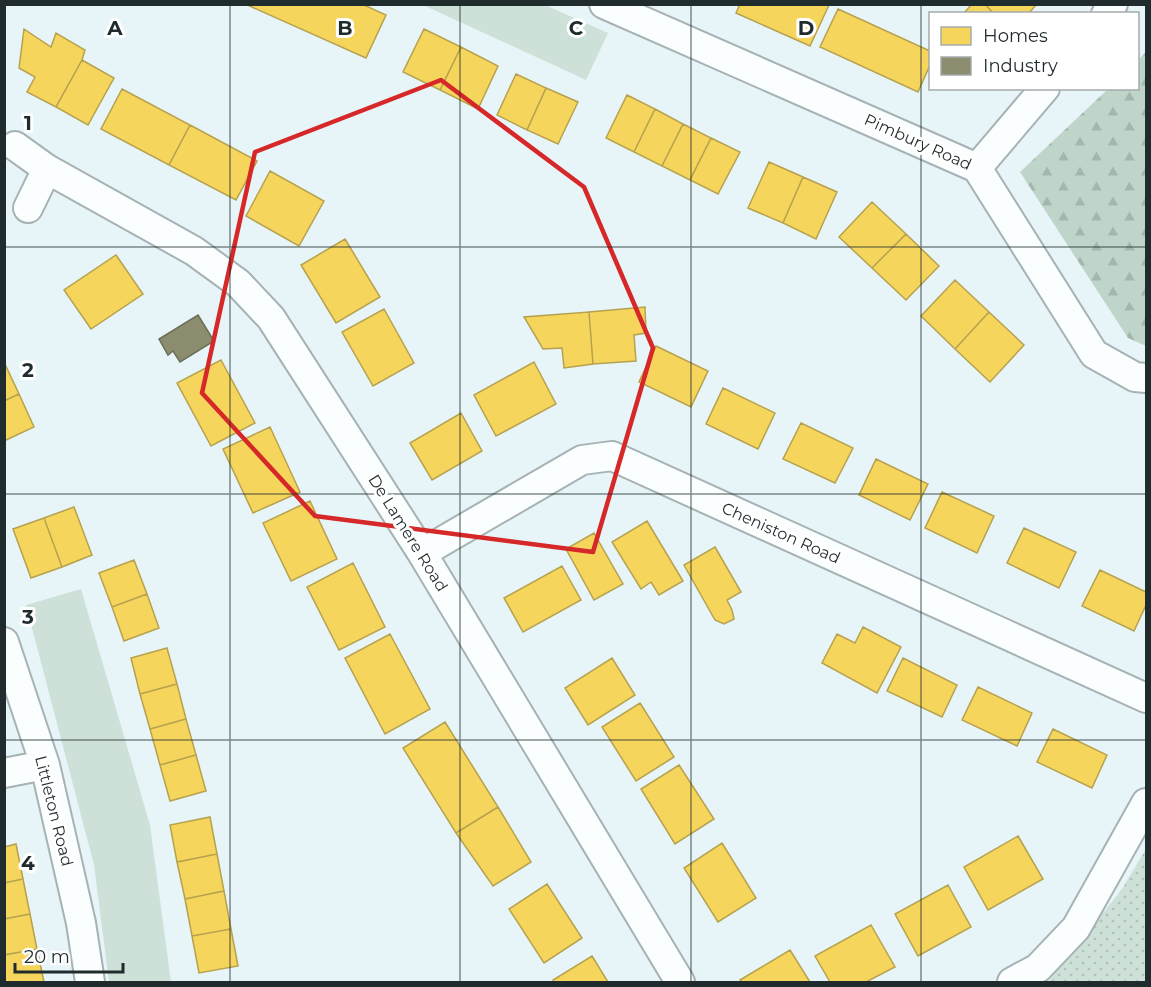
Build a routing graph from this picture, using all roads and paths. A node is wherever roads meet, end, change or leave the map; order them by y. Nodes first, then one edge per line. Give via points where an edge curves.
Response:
1 (604, 4) edge
2 (1043, 90) edge
3 (15, 146) dead end
4 (977, 168) junction
5 (47, 169) junction
6 (28, 208) dead end
7 (1146, 378) edge
8 (422, 553) junction
9 (4, 642) edge
10 (1146, 698) edge
11 (45, 765) junction
12 (4, 773) edge
13 (1146, 803) edge
14 (90, 982) edge
15 (680, 982) edge
16 (1012, 982) edge

1 - 4 street, Pimbury Road
2 - 4 street
3 - 5 street, De Lamere Road
4 - 7 street, Pimbury Road via 1094,354 1136,377
5 - 6 street
5 - 8 street, De Lamere Road via 194,251 238,283 271,318
8 - 10 street, Cheniston Road via 582,460 612,456
8 - 15 street, De Lamere Road
9 - 11 street, Littleton Road
11 - 12 street
11 - 14 street, Littleton Road via 81,923
13 - 16 street via 1076,928 1038,968

